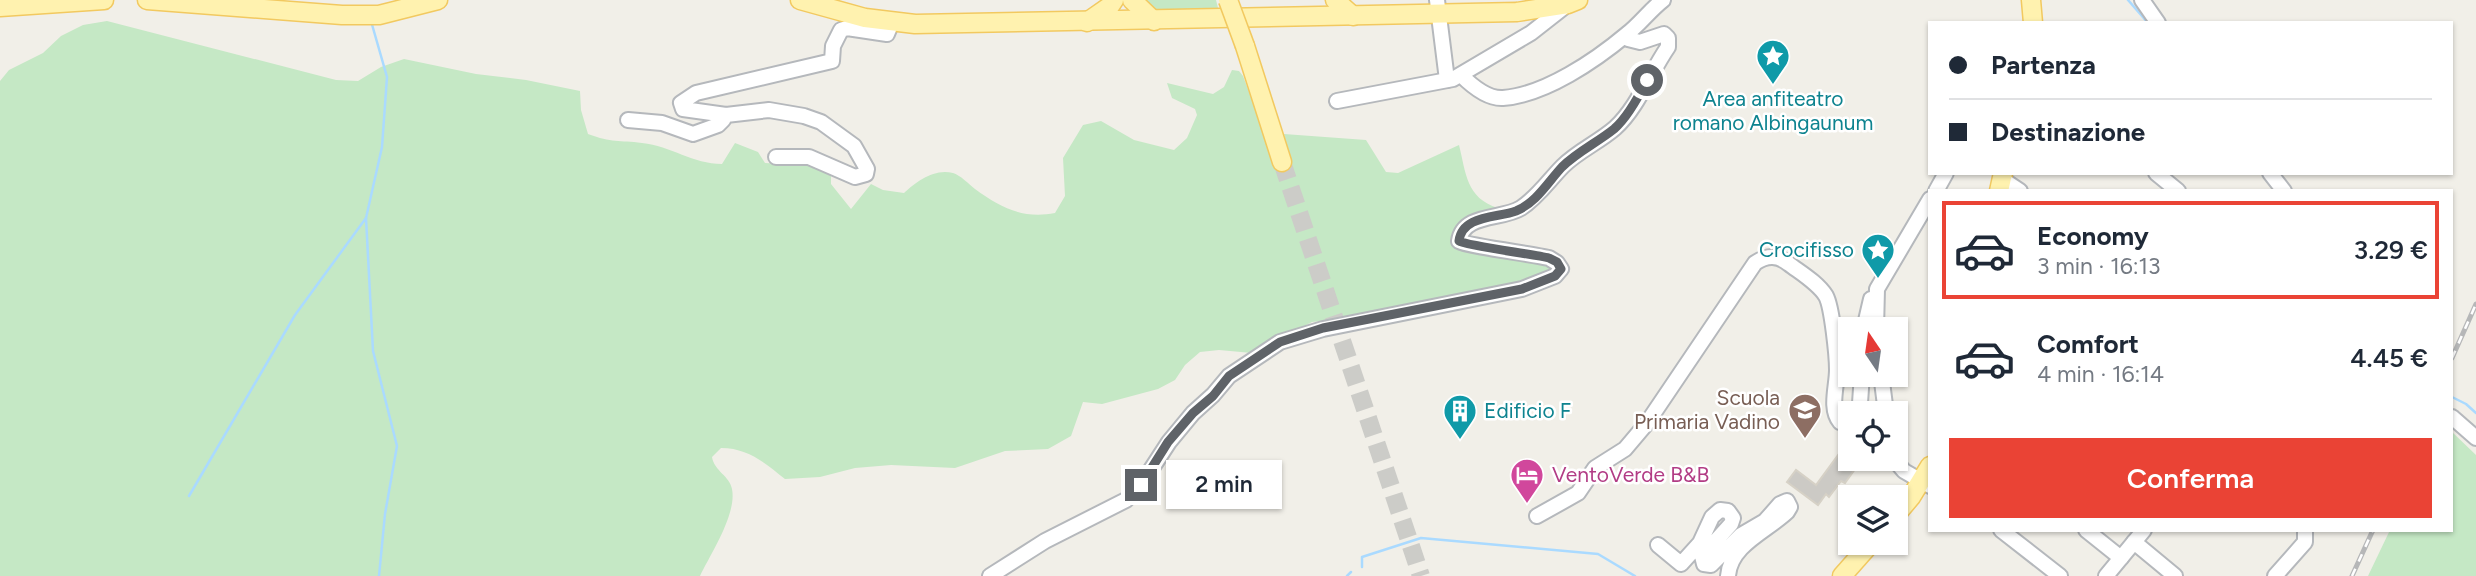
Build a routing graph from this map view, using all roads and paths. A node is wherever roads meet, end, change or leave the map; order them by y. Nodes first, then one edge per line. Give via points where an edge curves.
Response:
1 (104, 0) edge
2 (147, 0) edge
3 (438, 0) edge
4 (800, 0) edge
5 (1116, 0) edge
6 (1130, 0) edge
7 (1228, 0) edge
8 (1306, 0) edge
9 (1325, 0) edge
10 (1335, 0) edge
11 (1663, 0) edge
12 (2031, 0) edge
13 (2142, 0) edge
14 (1573, 2) edge
15 (19, 3) edge
16 (0, 7) edge
17 (1438, 7) edge
18 (1315, 8) edge
19 (1353, 16) junction
20 (1288, 17) junction
21 (1123, 21) junction
22 (1154, 21) junction
23 (2033, 21) edge
24 (2157, 21) edge
25 (892, 22) junction
26 (1087, 22) junction
27 (1628, 34) junction
28 (1461, 75) junction
29 (1447, 80) junction
30 (1337, 101) dead end
31 (720, 115) junction
32 (628, 120) dead end
33 (776, 157) dead end
34 (1282, 162) tunnel mouth
35 (2158, 175) edge
36 (2272, 175) edge
37 (2174, 189) edge
38 (2282, 189) edge
39 (1928, 203) edge
40 (1877, 289) junction
41 (1867, 317) edge
42 (1876, 317) edge
43 (1838, 418) edge
44 (2453, 418) edge
45 (2476, 438) edge
46 (1905, 471) edge
47 (1928, 478) edge
48 (1908, 501) edge
49 (1537, 516) dead end
50 (2004, 532) edge
51 (2089, 532) edge
52 (2142, 532) edge
53 (2305, 532) edge
54 (2134, 542) junction
55 (1658, 545) dead end
56 (1861, 555) edge
57 (2121, 558) junction
58 (990, 576) edge
59 (1728, 576) edge
60 (1842, 576) edge
61 (2060, 576) edge
62 (2106, 576) edge
63 (2175, 576) edge
64 (2275, 576) edge

1 - 15 main road
2 - 3 main road via 342,15 379,15
4 - 25 main road
5 - 21 main road
5 - 26 main road
6 - 21 main road
6 - 22 main road
7 - 34 main road, bridge
8 - 20 main road
9 - 18 main road
10 - 19 main road
11 - 27 street
12 - 23 main road
13 - 24 street
14 - 17 main road via 1517,12
14 - 28 street
15 - 16 main road
17 - 19 main road
17 - 29 street
18 - 19 main road
18 - 20 main road
20 - 22 main road
21 - 22 main road
21 - 26 main road
25 - 26 main road
25 - 31 street via 887,34 841,30 832,61 696,93 681,103 682,110
27 - 28 street via 1567,76 1502,98 1484,93
27 - 58 street via 1628,39 1640,42 1664,34 1668,47 1615,128 1564,165 1532,201 1517,211 1466,225 1460,233 1459,241 1465,244 1549,258 1561,269 1555,276 1522,289 1323,328 1280,342 1247,362 1183,424 1126,500 1045,541
28 - 29 street
29 - 30 street
31 - 32 street via 723,120 718,125 693,134 662,123
31 - 33 street via 769,110 821,122 854,146 867,169 866,174 855,177 809,157
35 - 37 street
36 - 38 street
39 - 40 street
40 - 41 street
40 - 42 street
43 - 49 street via 1833,313 1825,294 1783,260 1769,256 1755,263 1625,449 1595,468 1578,493
44 - 45 street
46 - 47 street
47 - 48 main road
50 - 61 street
51 - 57 street
52 - 54 street
53 - 64 street via 2305,542
54 - 57 street
54 - 63 street
55 - 59 street via 1681,564 1700,543 1712,517 1720,510 1728,511 1731,524 1702,556 1704,564 1711,565 1741,535 1787,502 1787,512 1739,550
56 - 60 main road
57 - 62 street

